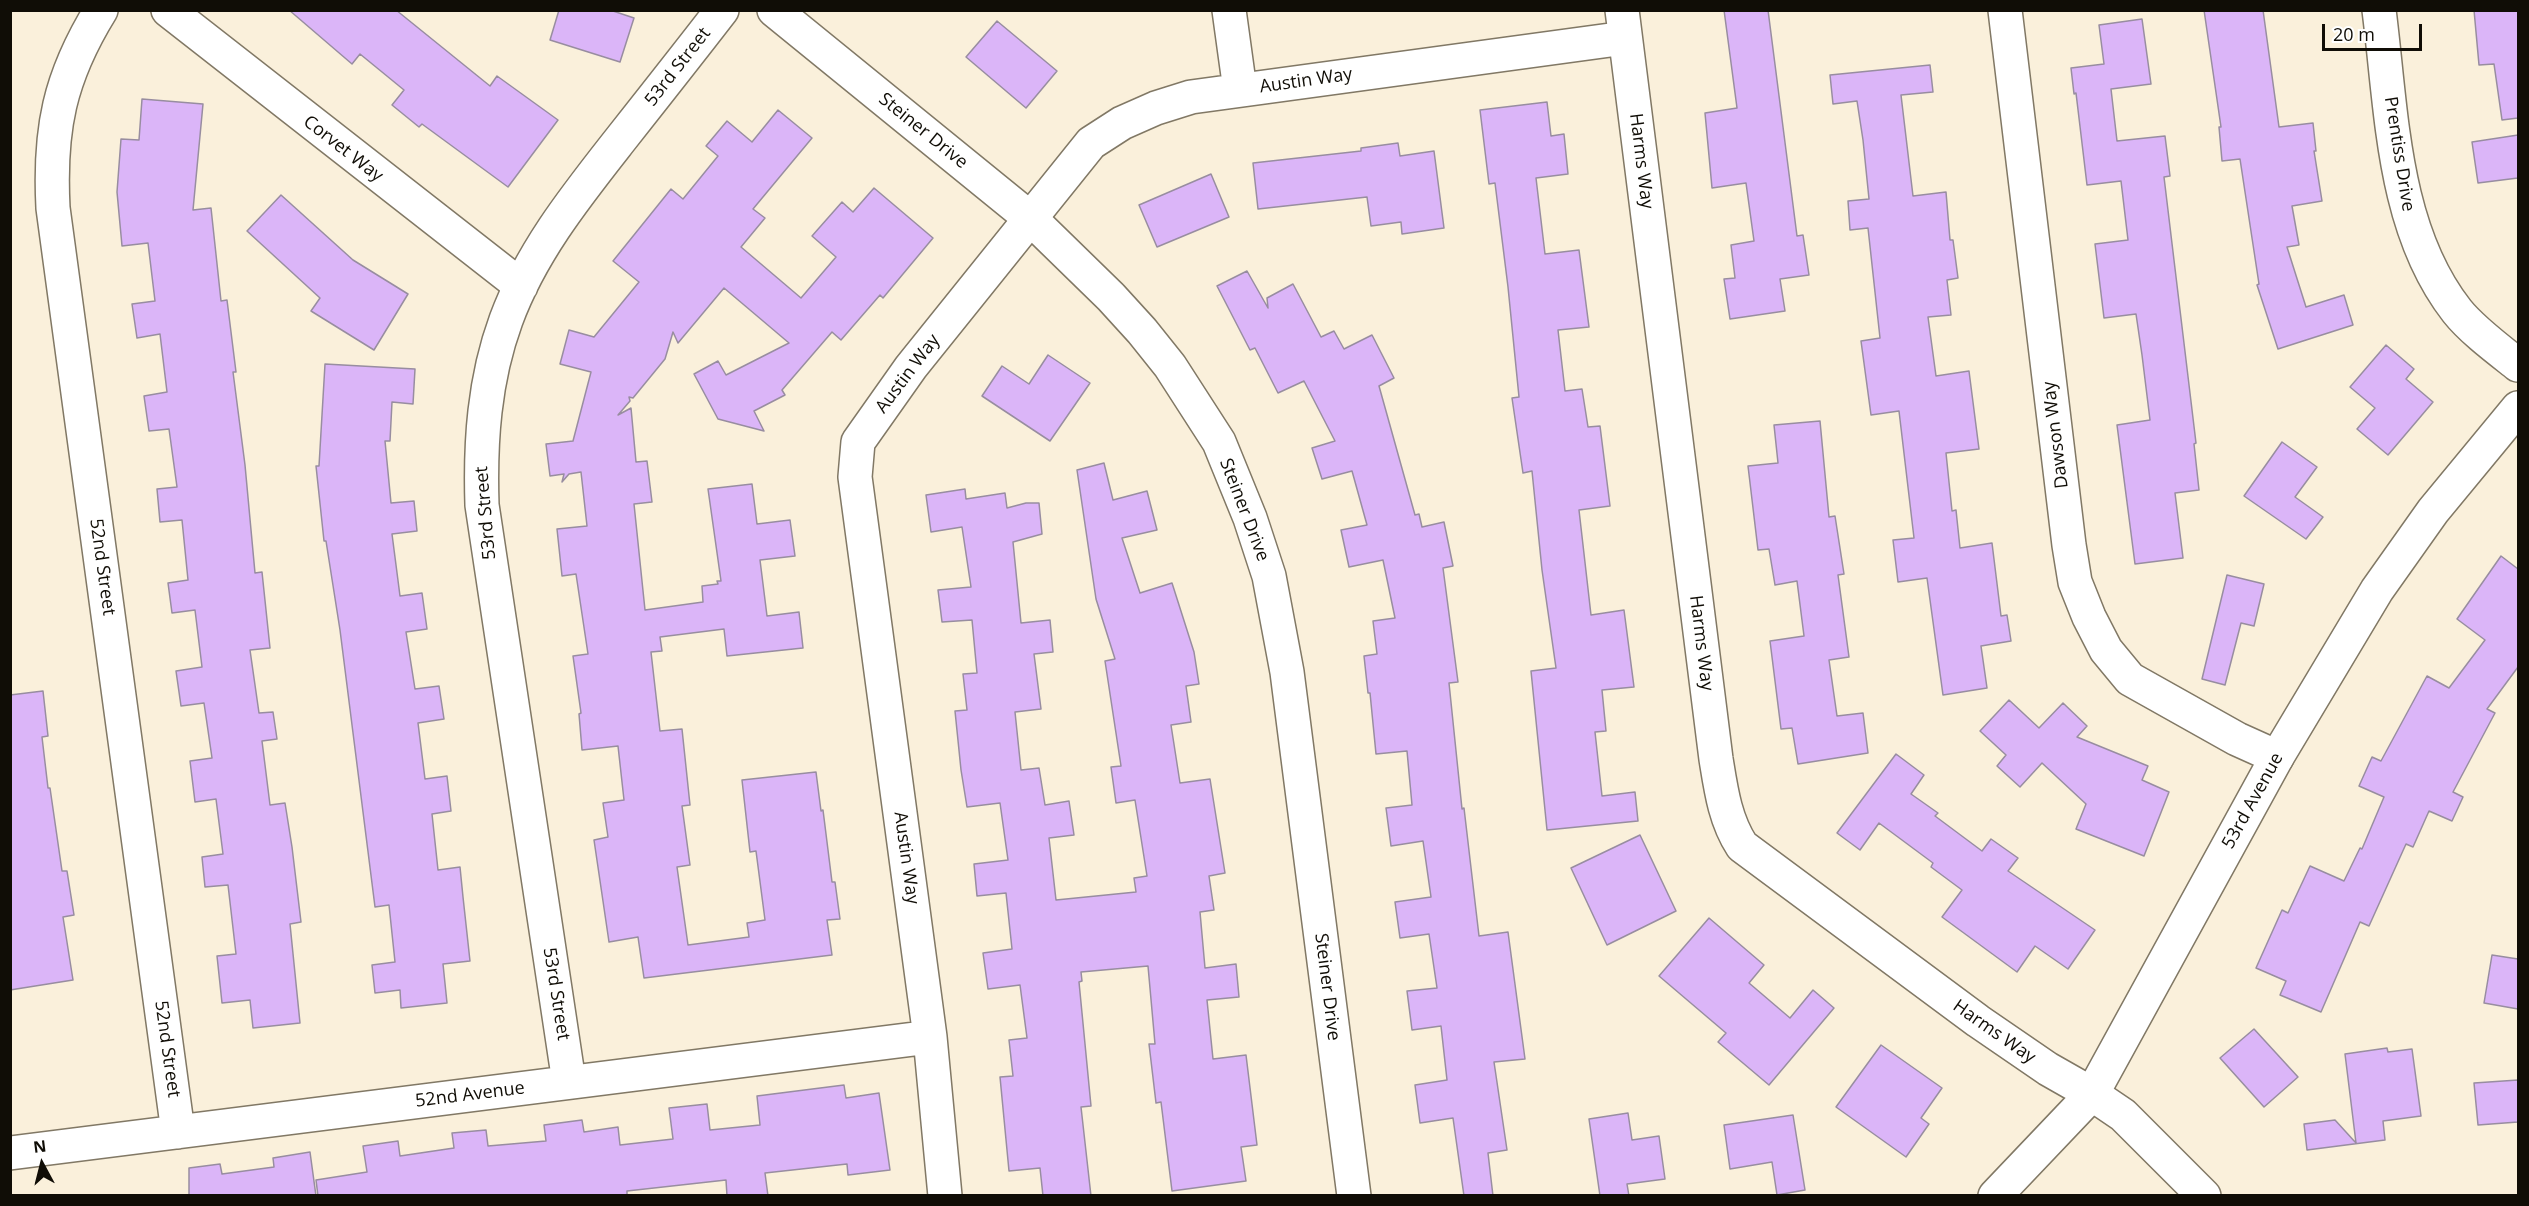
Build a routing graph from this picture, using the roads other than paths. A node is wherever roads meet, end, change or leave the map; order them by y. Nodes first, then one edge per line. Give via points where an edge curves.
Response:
1 (101, 10) edge
2 (168, 10) edge
3 (722, 10) edge
4 (774, 10) edge
5 (1229, 10) edge
6 (2005, 10) edge
7 (2379, 10) edge
8 (1624, 24) edge
9 (1240, 90) junction
10 (1031, 219) junction
11 (520, 286) junction
12 (2518, 365) edge
13 (2518, 408) edge
14 (2277, 757) junction
15 (930, 1037) junction
16 (569, 1082) junction
17 (2092, 1094) junction
18 (178, 1132) junction
19 (10, 1153) edge
20 (945, 1196) edge
21 (1354, 1196) edge
22 (1995, 1196) edge
23 (2204, 1196) edge

1 - 18 street, 52nd Street via 80,47 59,102 53,148 53,208
2 - 11 street, Corvet Way
3 - 11 street, 53rd Street via 580,190 537,251
4 - 10 street, Steiner Drive
5 - 9 street
6 - 14 street, Dawson Way via 2075,582 2106,650 2130,679
7 - 12 street, Prentiss Drive via 2401,182 2408,217 2421,251 2458,313
8 - 9 street, Austin Way
8 - 17 street, Harms Way via 1716,759 1732,831 1742,846 1977,1021
9 - 10 street, Austin Way via 1191,97 1122,123 1084,150
10 - 15 street, Austin Way via 911,367 858,442 855,477
10 - 21 street, Steiner Drive via 1111,297 1170,366 1219,442 1250,518 1269,576 1287,672
11 - 16 street, 53rd Street via 506,320 487,392 481,458 482,505
13 - 14 street, 53rd Avenue via 2433,511 2377,590
14 - 17 street, 53rd Avenue
15 - 16 street, 52nd Avenue
15 - 20 street, Austin Way
16 - 18 street, 52nd Avenue
17 - 22 street, 53rd Avenue
17 - 23 street, Harms Way via 2123,1115
18 - 19 street, 52nd Avenue

